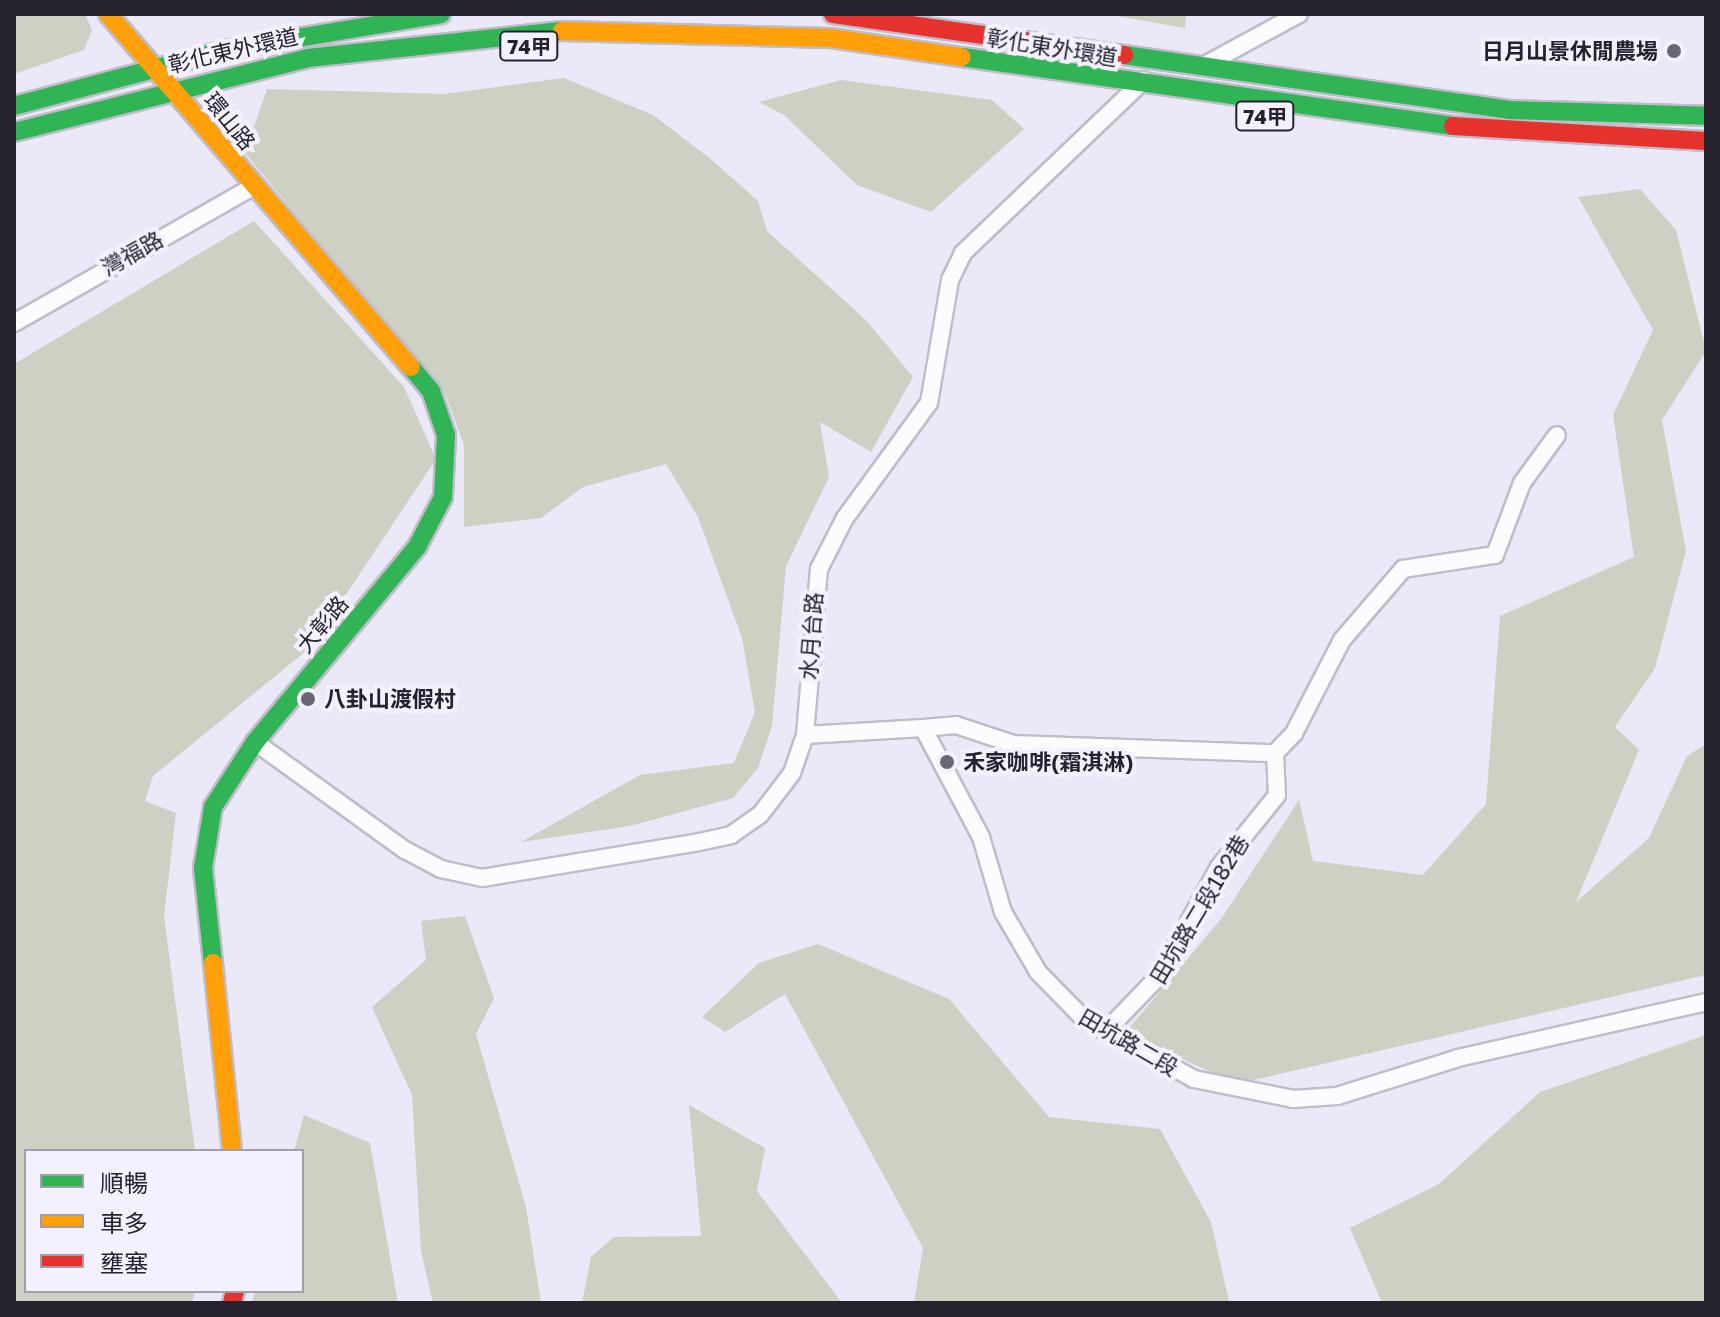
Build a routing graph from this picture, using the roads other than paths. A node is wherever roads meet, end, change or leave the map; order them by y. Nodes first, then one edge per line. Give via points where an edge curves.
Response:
1 (108, 14) edge
2 (334, 14) edge
3 (441, 14) edge
4 (833, 14) edge
5 (940, 14) edge
6 (1299, 14) edge
7 (1028, 34) junction
8 (1224, 55) junction
9 (148, 61) junction
10 (1198, 69) junction
11 (90, 76) junction
12 (1134, 87) junction
13 (14, 91) edge
14 (177, 95) junction
15 (1509, 102) junction
16 (1706, 103) edge
17 (14, 106) edge
18 (103, 114) junction
19 (1706, 116) edge
20 (14, 132) edge
21 (1507, 140) junction
22 (1706, 141) edge
23 (14, 148) edge
24 (1706, 156) edge
25 (252, 187) junction
26 (14, 323) edge
27 (1557, 435) dead end
28 (923, 728) junction
29 (805, 735) junction
30 (255, 742) junction
31 (1275, 753) junction
32 (1706, 1002) edge
33 (1105, 1032) junction
34 (232, 1149) edge

1 - 9 main road, 環山路
2 - 9 main road
3 - 9 main road, 彰化東外環道
4 - 7 main road, 彰化東外環道 / 74甲
5 - 7 main road, 74甲
6 - 8 street
7 - 8 main road, 74甲
7 - 10 main road, 彰化東外環道 / 74甲
8 - 10 street
8 - 15 main road, 74甲
9 - 11 main road, 彰化東外環道
9 - 14 main road, 環山路
10 - 12 street
10 - 15 main road, 彰化東外環道 / 74甲
11 - 13 main road
11 - 17 main road, 彰化東外環道
12 - 14 main road, 彰化東外環道 / 74甲 via 832,46 527,31 383,53
12 - 21 main road, 彰化東外環道 / 74甲
12 - 29 street, 水月台路 via 963,253 950,280 929,403 845,518 819,569
14 - 18 main road, 彰化東外環道 / 74甲
14 - 25 main road, 環山路
15 - 16 main road, 74甲
15 - 19 main road, 彰化東外環道 / 74甲
18 - 20 main road, 彰化東外環道 / 74甲
18 - 23 main road, 74甲
21 - 22 main road, 彰化東外環道 / 74甲
21 - 24 main road, 74甲
25 - 26 street, 灣福路
25 - 30 main road, 大彰路 via 431,391 449,472 417,547
27 - 31 street via 1522,483 1495,555 1403,569 1385,583
28 - 29 street
28 - 31 street via 956,725 1013,744
28 - 33 street, 田坑路二段 via 981,837 1003,912 1038,972
29 - 30 street, 水月台路 via 776,798 731,835 482,878 441,869 405,850
30 - 34 main road, 大彰路 via 213,807 203,868
31 - 33 street, 田坑路二段182巷 via 1277,795 1219,867 1159,976
32 - 33 street, 田坑路二段 via 1458,1058 1337,1096 1293,1099 1194,1079

